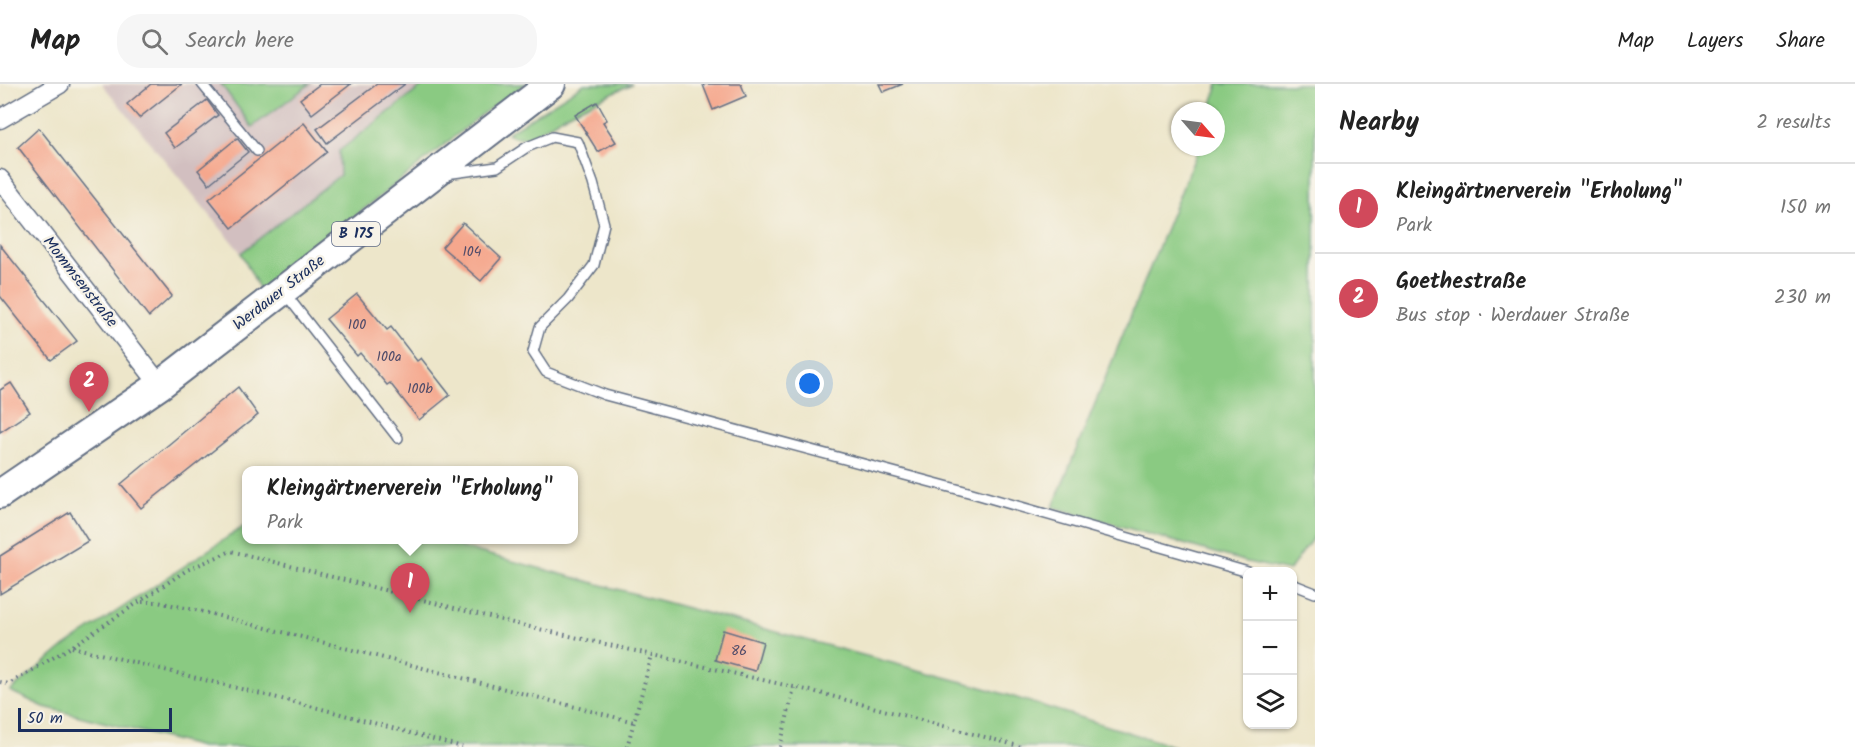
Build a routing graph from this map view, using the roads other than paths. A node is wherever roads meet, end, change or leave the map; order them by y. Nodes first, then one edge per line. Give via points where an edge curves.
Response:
1 (60, 84) edge
2 (202, 84) edge
3 (551, 84) edge
4 (0, 119) edge
5 (257, 151) dead end
6 (0, 178) edge
7 (427, 179) junction
8 (283, 291) junction
9 (160, 385) junction
10 (398, 438) dead end
11 (0, 494) edge
12 (1243, 571) edge
13 (1297, 585) edge
14 (1315, 592) edge

1 - 4 street
2 - 5 lane
3 - 7 main road, Werdauer Straße / B 175
6 - 9 street, Mommsenstraße
7 - 8 main road, Werdauer Straße / B 175
7 - 12 lane via 498,167 527,147 552,137 578,141 604,224 594,265 568,300 540,327 533,352 546,372 605,395
8 - 9 main road, Werdauer Straße / B 175
8 - 10 lane
9 - 11 main road, Werdauer Straße / B 175
13 - 14 lane

